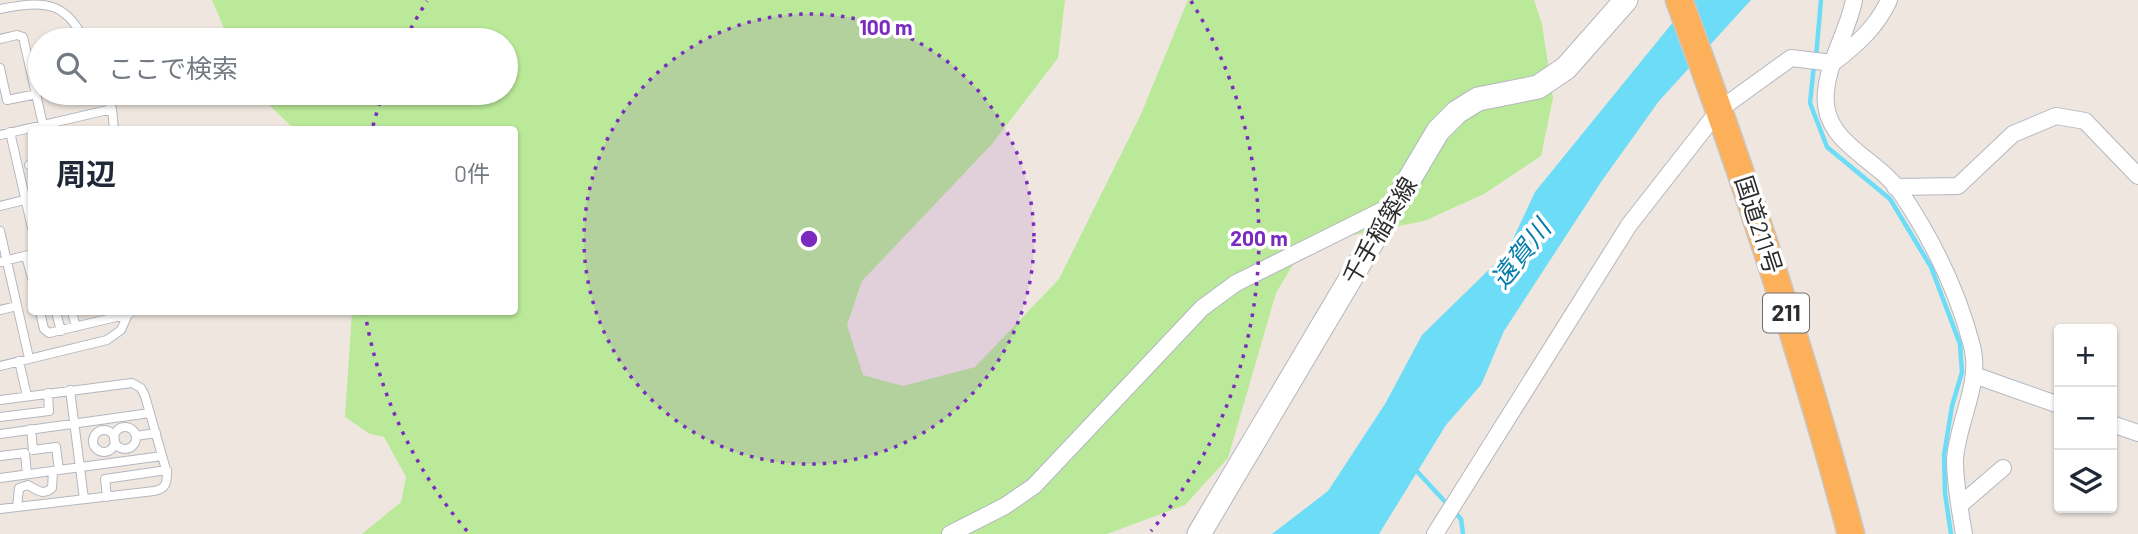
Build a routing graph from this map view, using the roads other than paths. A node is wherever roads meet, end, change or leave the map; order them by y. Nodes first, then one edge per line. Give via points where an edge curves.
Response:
1 (1626, 0) edge
2 (1679, 0) edge
3 (1854, 0) edge
4 (1889, 0) edge
5 (0, 9) edge
6 (78, 28) edge
7 (0, 39) edge
8 (28, 57) edge
9 (1833, 63) junction
10 (0, 68) edge
11 (28, 95) edge
12 (1716, 102) junction
13 (41, 105) edge
14 (110, 105) edge
15 (112, 110) junction
16 (48, 126) edge
17 (114, 126) edge
18 (28, 129) edge
19 (10, 132) junction
20 (0, 135) edge
21 (18, 168) junction
22 (8, 170) dead end
23 (2138, 176) edge
24 (1895, 187) junction
25 (28, 199) edge
26 (1396, 203) junction
27 (0, 206) edge
28 (0, 231) edge
29 (28, 255) edge
30 (3, 261) edge
31 (17, 306) junction
32 (0, 310) edge
33 (41, 315) edge
34 (57, 315) edge
35 (73, 315) edge
36 (92, 315) edge
37 (122, 315) edge
38 (128, 315) edge
39 (93, 323) junction
40 (76, 327) junction
41 (61, 331) junction
42 (29, 358) junction
43 (19, 361) junction
44 (0, 366) edge
45 (1974, 375) junction
46 (70, 390) junction
47 (48, 393) junction
48 (27, 396) junction
49 (0, 400) edge
50 (2054, 403) edge
51 (149, 412) junction
52 (0, 417) edge
53 (74, 423) junction
54 (2117, 426) edge
55 (31, 429) junction
56 (156, 433) junction
57 (2138, 433) edge
58 (0, 434) edge
59 (136, 436) junction
60 (115, 439) junction
61 (94, 443) junction
62 (77, 446) junction
63 (0, 456) edge
64 (162, 456) junction
65 (80, 467) junction
66 (2003, 468) dead end
67 (56, 470) junction
68 (167, 470) junction
69 (27, 474) junction
70 (0, 478) edge
71 (107, 497) junction
72 (84, 499) junction
73 (1960, 505) junction
74 (17, 507) junction
75 (0, 509) edge
76 (950, 534) edge
77 (1199, 534) edge
78 (1434, 534) edge
79 (1851, 534) edge
80 (1964, 534) edge

1 - 26 main road, 千手稲築線 via 1566,68 1538,87 1478,99 1457,112 1438,131
2 - 12 highway, 国道211号 / 211
3 - 9 street
4 - 9 street via 1873,26
5 - 6 lane via 46,2 61,6
7 - 8 lane via 23,37
9 - 12 street via 1791,58
9 - 24 street via 1825,92 1831,125
10 - 11 lane via 7,100
12 - 78 street via 1622,236
12 - 79 highway, 国道211号 / 211 via 1805,374
13 - 16 lane
14 - 15 lane
15 - 16 lane
15 - 17 lane
18 - 19 lane
19 - 20 lane
19 - 21 lane
21 - 22 lane
21 - 25 lane
23 - 24 street via 2085,121 2056,116 2014,134 1958,186
24 - 45 street via 1935,252 1958,303 1973,348
25 - 27 lane
26 - 76 street via 1228,289 1202,308 1034,486
26 - 77 main road, 千手稲築線
28 - 30 lane
29 - 30 lane
30 - 31 lane
31 - 32 lane
31 - 42 lane
33 - 41 lane via 49,333
34 - 41 lane
35 - 40 lane
36 - 39 lane
37 - 39 lane
38 - 42 lane via 121,330 107,340
39 - 40 lane
40 - 41 lane
42 - 43 lane
43 - 44 lane
43 - 48 lane
45 - 50 street
45 - 73 street via 1955,461
46 - 47 lane
46 - 51 lane via 132,383 141,388
46 - 53 lane
47 - 48 lane
47 - 52 lane via 49,411
48 - 49 lane
51 - 53 lane
51 - 56 lane
53 - 55 lane
53 - 62 lane
54 - 57 street
55 - 58 lane
55 - 67 lane via 33,450 56,447
56 - 59 lane
56 - 64 lane
59 - 60 lane via 122,428
59 - 60 lane via 127,449
60 - 61 lane via 104,431 95,436
60 - 61 lane via 106,452
61 - 62 lane
62 - 65 lane
63 - 69 lane via 25,453
64 - 65 lane
64 - 68 lane
65 - 67 lane
65 - 72 lane
66 - 73 street
67 - 69 lane
67 - 74 lane via 52,488 42,493 24,485 17,493
68 - 71 lane via 162,489
68 - 71 lane via 105,479
69 - 70 lane
71 - 72 lane
72 - 74 lane
73 - 80 street
74 - 75 lane

